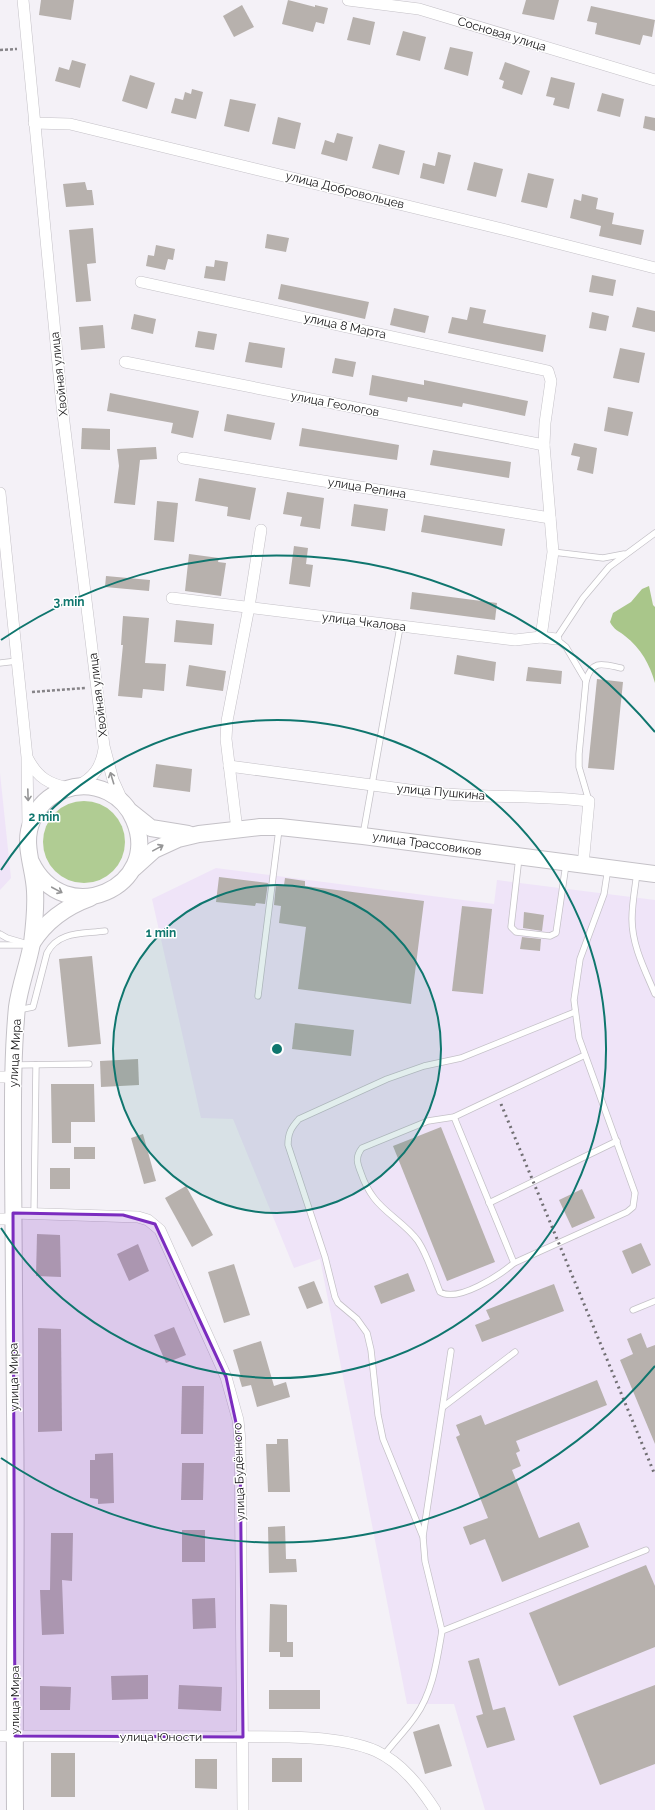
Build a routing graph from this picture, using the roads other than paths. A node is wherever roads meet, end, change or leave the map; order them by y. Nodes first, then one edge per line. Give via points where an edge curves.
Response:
1 (23, 0) edge
2 (348, 0) edge
3 (418, 5) edge
4 (655, 80) edge
5 (34, 123) junction
6 (655, 268) edge
7 (141, 282) dead end
8 (125, 362) dead end
9 (544, 445) junction
10 (183, 458) dead end
11 (0, 493) edge
12 (550, 518) junction
13 (261, 530) dead end
14 (2, 532) edge
15 (655, 532) edge
16 (552, 552) junction
17 (625, 554) junction
18 (172, 598) dead end
19 (249, 607) junction
20 (400, 627) junction
21 (541, 637) junction
22 (556, 638) junction
23 (17, 661) junction
24 (0, 663) edge
25 (621, 668) dead end
26 (586, 680) junction
27 (104, 746) junction
28 (27, 757) junction
29 (229, 766) junction
30 (371, 785) junction
31 (73, 787) junction
32 (589, 801) junction
33 (128, 809) junction
34 (280, 827) junction
35 (237, 830) junction
36 (28, 833) junction
37 (199, 834) junction
38 (363, 836) junction
39 (519, 857) junction
40 (31, 862) junction
41 (566, 863) junction
42 (583, 865) junction
43 (608, 868) junction
44 (637, 872) junction
45 (129, 874) junction
46 (655, 874) edge
47 (101, 894) junction
48 (105, 931) dead end
49 (0, 934) edge
50 (0, 945) edge
51 (31, 945) junction
52 (655, 994) edge
53 (258, 996) dead end
54 (17, 1011) junction
55 (575, 1012) junction
56 (585, 1055) junction
57 (89, 1064) dead end
58 (36, 1065) junction
59 (9, 1073) edge
60 (454, 1117) junction
61 (617, 1141) junction
62 (489, 1203) junction
63 (34, 1213) junction
64 (8, 1217) edge
65 (514, 1263) junction
66 (655, 1301) edge
67 (633, 1310) dead end
68 (451, 1351) dead end
69 (515, 1352) dead end
70 (443, 1407) junction
71 (423, 1537) junction
72 (646, 1550) dead end
73 (442, 1631) junction
74 (7, 1736) edge
75 (243, 1737) junction
76 (384, 1756) junction
77 (16, 1810) edge
78 (243, 1810) edge
79 (436, 1810) edge

1 - 5 street, Хвойная улица
2 - 3 street, Сосновая улица
3 - 4 street, Сосновая улица
5 - 6 street, улица Добровольцев via 85,128
5 - 27 street, Хвойная улица via 62,406
7 - 9 street, улица 8 Марта via 548,370 551,381
8 - 9 street, улица Геологов
9 - 12 street
10 - 12 street, улица Репина
11 - 14 street
12 - 16 street
13 - 19 street
14 - 23 street
15 - 17 lane
16 - 17 lane via 603,558
16 - 21 street
17 - 22 lane via 609,567 583,598
18 - 19 street, улица Чкалова
19 - 20 street, улица Чкалова
19 - 29 street via 227,721
20 - 21 street, улица Чкалова via 515,640
20 - 30 lane
21 - 22 street, улица Чкалова
22 - 26 lane via 566,647
23 - 24 lane
23 - 28 street
25 - 26 lane via 594,665
26 - 32 lane via 579,754
27 - 31 street via 95,774
33 -> 27 street via 114,785
28 - 31 street via 45,781
28 -> 36 street
29 - 30 street, улица Пушкина
29 - 35 street
30 - 32 street, улица Пушкина via 460,796 554,797
30 - 38 lane
31 - 33 main road via 92,787 107,791
31 - 36 main road via 56,793 42,804 32,820
32 - 42 street
33 - 37 main road via 151,828
33 - 45 main road via 137,827 139,845
34 - 35 main road, улица Трассовиков
34 - 38 main road, улица Трассовиков
34 - 53 lane
35 - 37 main road, улица Трассовиков
36 - 40 main road
45 -> 37 main road via 154,850 178,839
38 - 39 main road, улица Трассовиков
39 - 41 main road, улица Трассовиков
39 - 41 lane via 511,926 516,932 550,936 556,932
40 -> 47 main road via 44,882 60,892 82,897
40 - 51 main road via 35,893
41 - 42 main road, улица Трассовиков
42 - 43 main road, улица Трассовиков
43 - 44 main road, улица Трассовиков
43 - 55 lane via 604,894 580,959
44 - 46 main road, улица Трассовиков
44 - 52 lane via 632,920 634,937
45 - 47 main road via 118,885
47 - 51 main road via 56,915
48 - 54 lane via 63,937 51,945 34,1007
49 - 51 lane
50 - 51 lane
51 - 54 main road, улица Мира
54 - 59 main road, улица Мира
55 - 56 lane
55 - 71 lane via 461,1058 424,1066 387,1079 299,1119 288,1135 288,1145 325,1257 335,1297 338,1303 357,1318 367,1333 383,1439
56 - 60 lane
56 - 61 lane
57 - 58 lane
58 - 59 lane
58 - 63 lane
59 - 64 main road, улица Мира
60 - 62 lane
60 - 65 lane via 428,1120 362,1148 356,1159 367,1188 417,1239 440,1292 444,1295 459,1294 500,1275
61 - 62 lane
61 - 65 lane via 635,1194 633,1207
62 - 65 lane
63 - 64 street, улица Будённого
63 - 75 street, улица Будённого via 123,1215 155,1224 160,1230 226,1377 238,1420 240,1441
64 - 74 main road, улица Мира via 16,1482
66 - 67 lane
68 - 70 lane
69 - 70 lane
70 - 71 lane
71 - 73 lane via 425,1561
72 - 73 lane
73 - 76 lane via 426,1699 416,1716
74 - 75 street, улица Юности
74 - 77 main road, улица Мира
75 - 76 street, улица Юности via 323,1739 359,1745
75 - 78 street, улица Будённого
76 - 79 street, улица Юности via 407,1773

